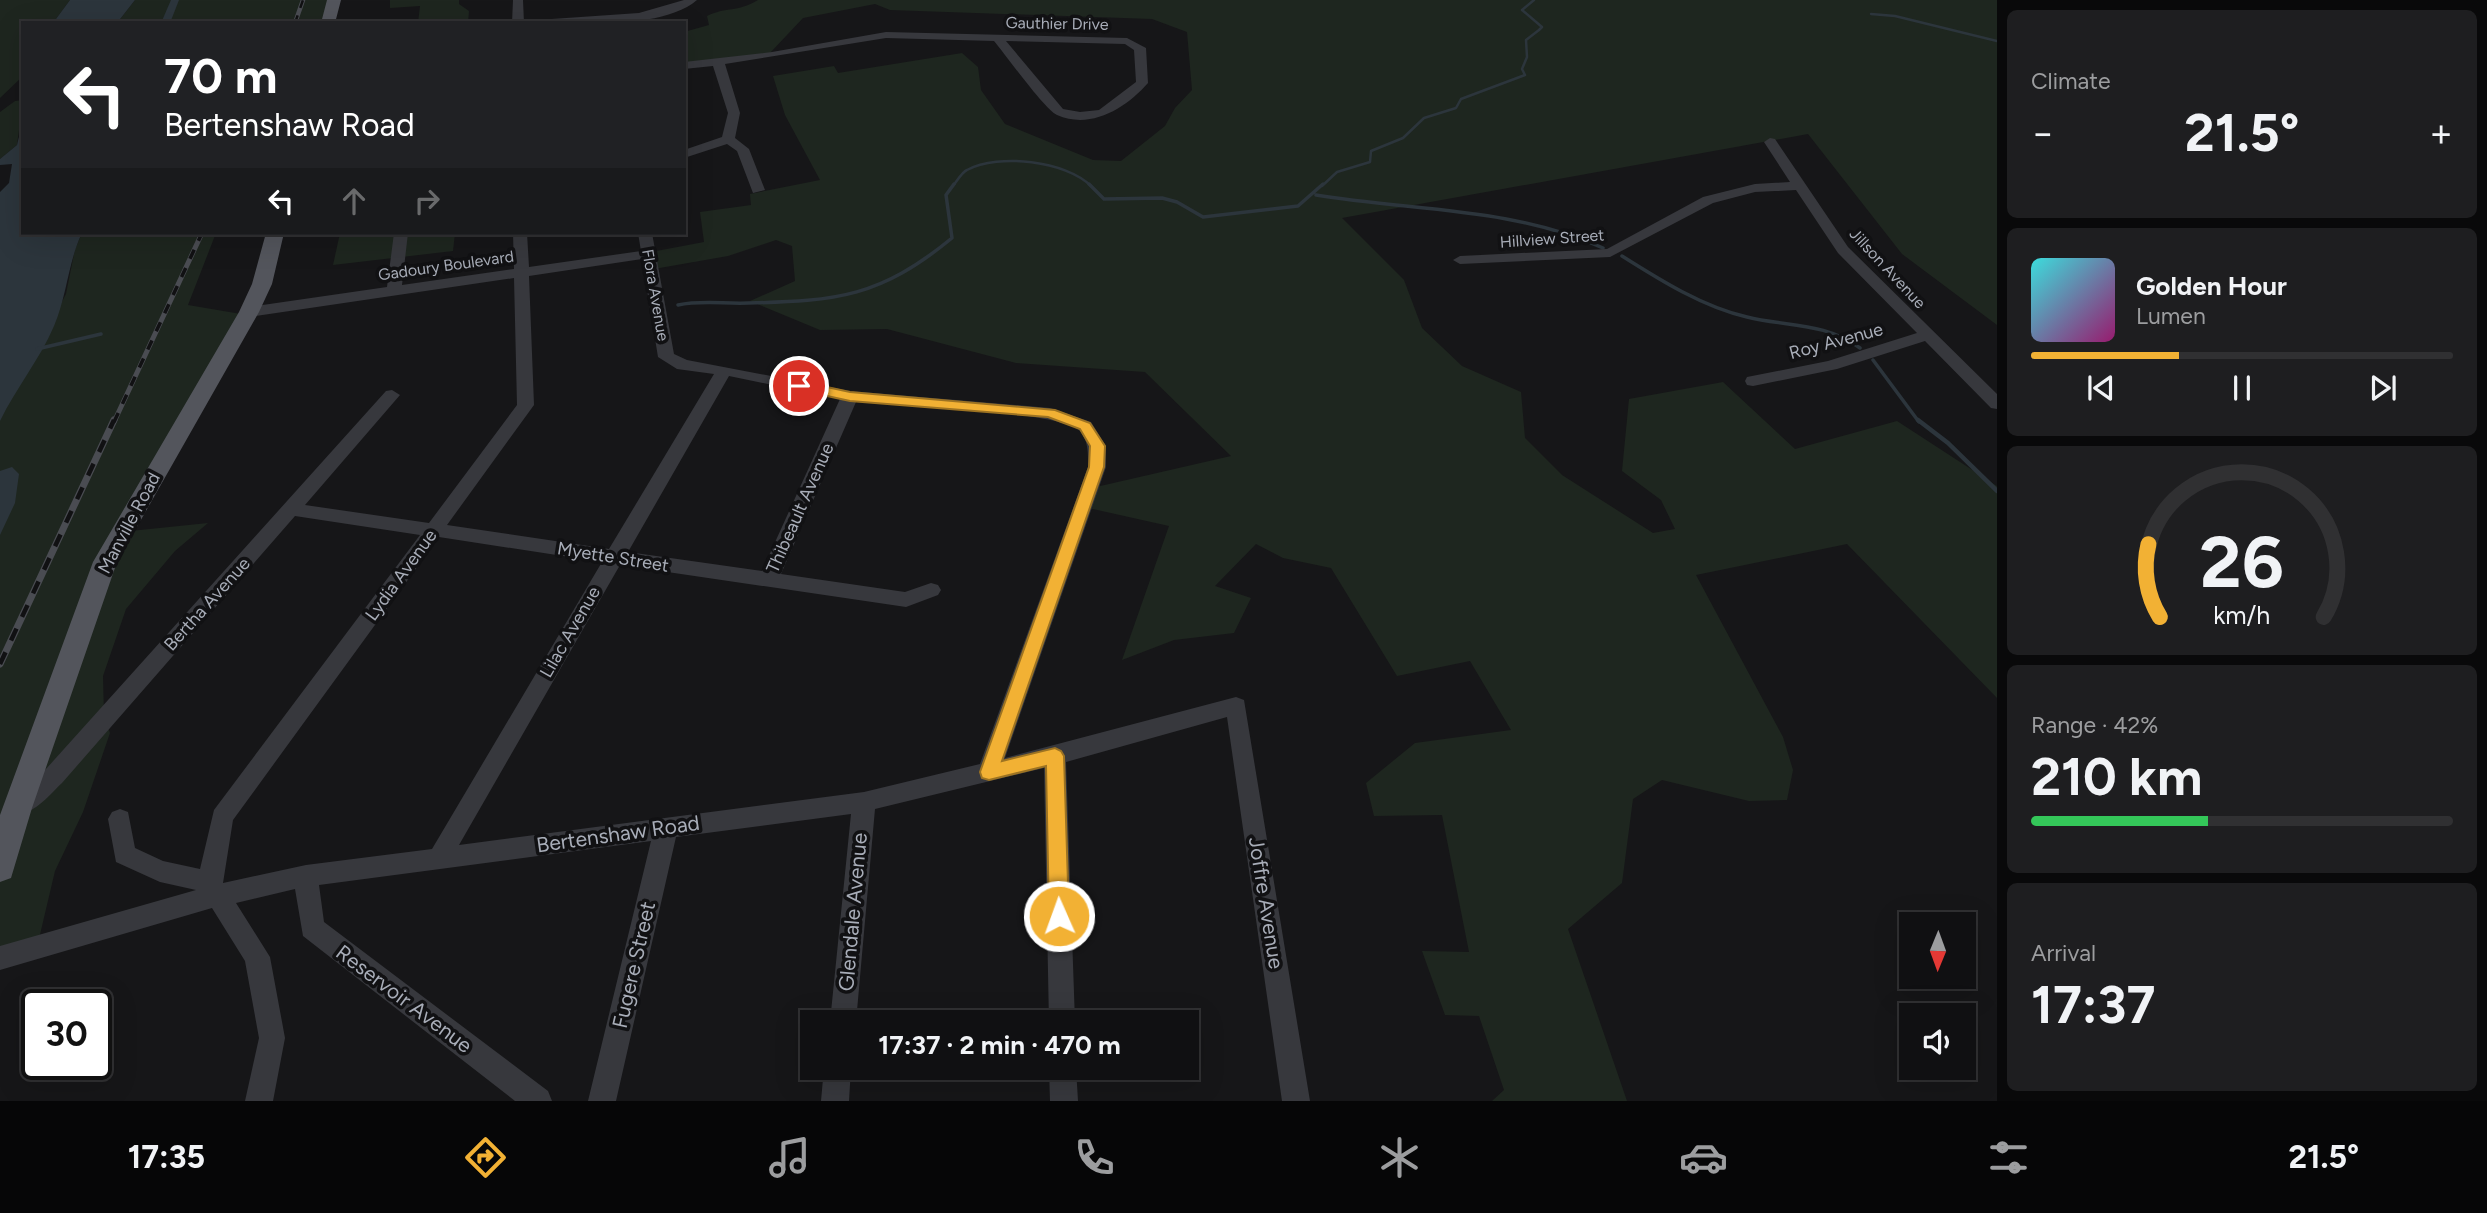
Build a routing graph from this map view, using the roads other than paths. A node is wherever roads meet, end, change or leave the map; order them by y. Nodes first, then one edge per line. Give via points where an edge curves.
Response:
1 (334, 0) edge
2 (518, 0) edge
3 (692, 0) edge
4 (329, 21) edge
5 (518, 21) edge
6 (567, 21) edge
7 (997, 38) junction
8 (718, 62) junction
9 (686, 66) edge
10 (728, 139) junction
11 (1770, 142) dead end
12 (686, 153) edge
13 (1799, 186) junction
14 (758, 190) dead end
15 (274, 235) edge
16 (401, 235) edge
17 (520, 235) edge
18 (645, 235) edge
19 (648, 254) junction
20 (1460, 260) dead end
21 (521, 271) junction
22 (394, 290) junction
23 (249, 312) junction
24 (1927, 335) junction
25 (666, 357) joint
26 (724, 370) junction
27 (1753, 381) dead end
28 (392, 396) dead end
29 (850, 396) junction
30 (1997, 404) edge
31 (1085, 426) joint
32 (292, 509) junction
33 (434, 530) junction
34 (613, 557) junction
35 (768, 581) junction
36 (932, 590) dead end
37 (1236, 706) joint
38 (1055, 756) junction
39 (989, 772) junction
40 (864, 802) junction
41 (17, 808) junction
42 (120, 819) dead end
43 (667, 828) junction
44 (439, 858) junction
45 (0, 868) edge
46 (306, 876) junction
47 (212, 889) junction
48 (0, 958) edge
49 (844, 1010) edge
50 (1062, 1010) edge
51 (837, 1080) edge
52 (1063, 1080) edge
53 (259, 1101) edge
54 (538, 1101) edge
55 (602, 1101) edge
56 (835, 1101) edge
57 (1064, 1101) edge
58 (1296, 1101) edge

1 - 4 main road
2 - 5 street
3 - 6 street via 679,9 643,16
7 - 7 street, Gauthier Drive via 1059,112 1080,116 1103,113 1142,83 1140,48 1127,41
7 - 8 street, Gauthier Drive via 886,35
8 - 9 street, Gauthier Drive
8 - 10 street via 734,113
10 - 12 street
10 - 14 street via 743,149
11 - 13 street, Jillson Avenue
13 - 20 street, Hillview Street via 1755,188 1708,200 1610,253
13 - 24 street, Jillson Avenue via 1843,250
15 - 23 main road, Manville Road via 262,284
16 - 22 street
17 - 21 street, Lydia Avenue
18 - 19 street, Flora Avenue
19 - 21 street, Gadoury Boulevard
19 - 25 street, Flora Avenue
21 - 22 street, Gadoury Boulevard
21 - 33 street, Lydia Avenue via 526,405
22 - 23 street, Gadoury Boulevard
23 - 41 main road, Manville Road via 105,562
24 - 27 street, Roy Avenue via 1831,365
24 - 30 street, Jillson Avenue
25 - 26 street via 683,365
26 - 29 street
26 - 34 street, Lilac Avenue
28 - 32 street, Bertha Avenue
29 - 31 street via 1050,413
29 - 35 street, Thibeault Avenue
31 - 39 street via 1097,446 1097,467
32 - 33 street, Myette Street
32 - 41 street, Bertha Avenue via 54,776
33 - 34 street, Myette Street
33 - 47 street, Lydia Avenue via 222,817
34 - 35 street, Myette Street
34 - 44 street, Lilac Avenue
35 - 36 street, Myette Street via 905,600
37 - 38 street, Bertenshaw Road
37 - 58 street, Joffre Avenue
38 - 39 street, Bertenshaw Road
38 - 50 street
39 - 40 street, Bertenshaw Road
40 - 43 street, Bertenshaw Road
40 - 49 street, Glendale Avenue
41 - 45 main road, Manville Road
42 - 47 street via 124,854
43 - 44 street, Bertenshaw Road
43 - 55 street, Fugere Street
44 - 46 street, Bertenshaw Road
46 - 47 street, Bertenshaw Road
46 - 54 street, Reservoir Avenue via 312,928
47 - 48 street, Bertenshaw Road
47 - 53 street via 257,957 272,1038
51 - 56 street
52 - 57 street

